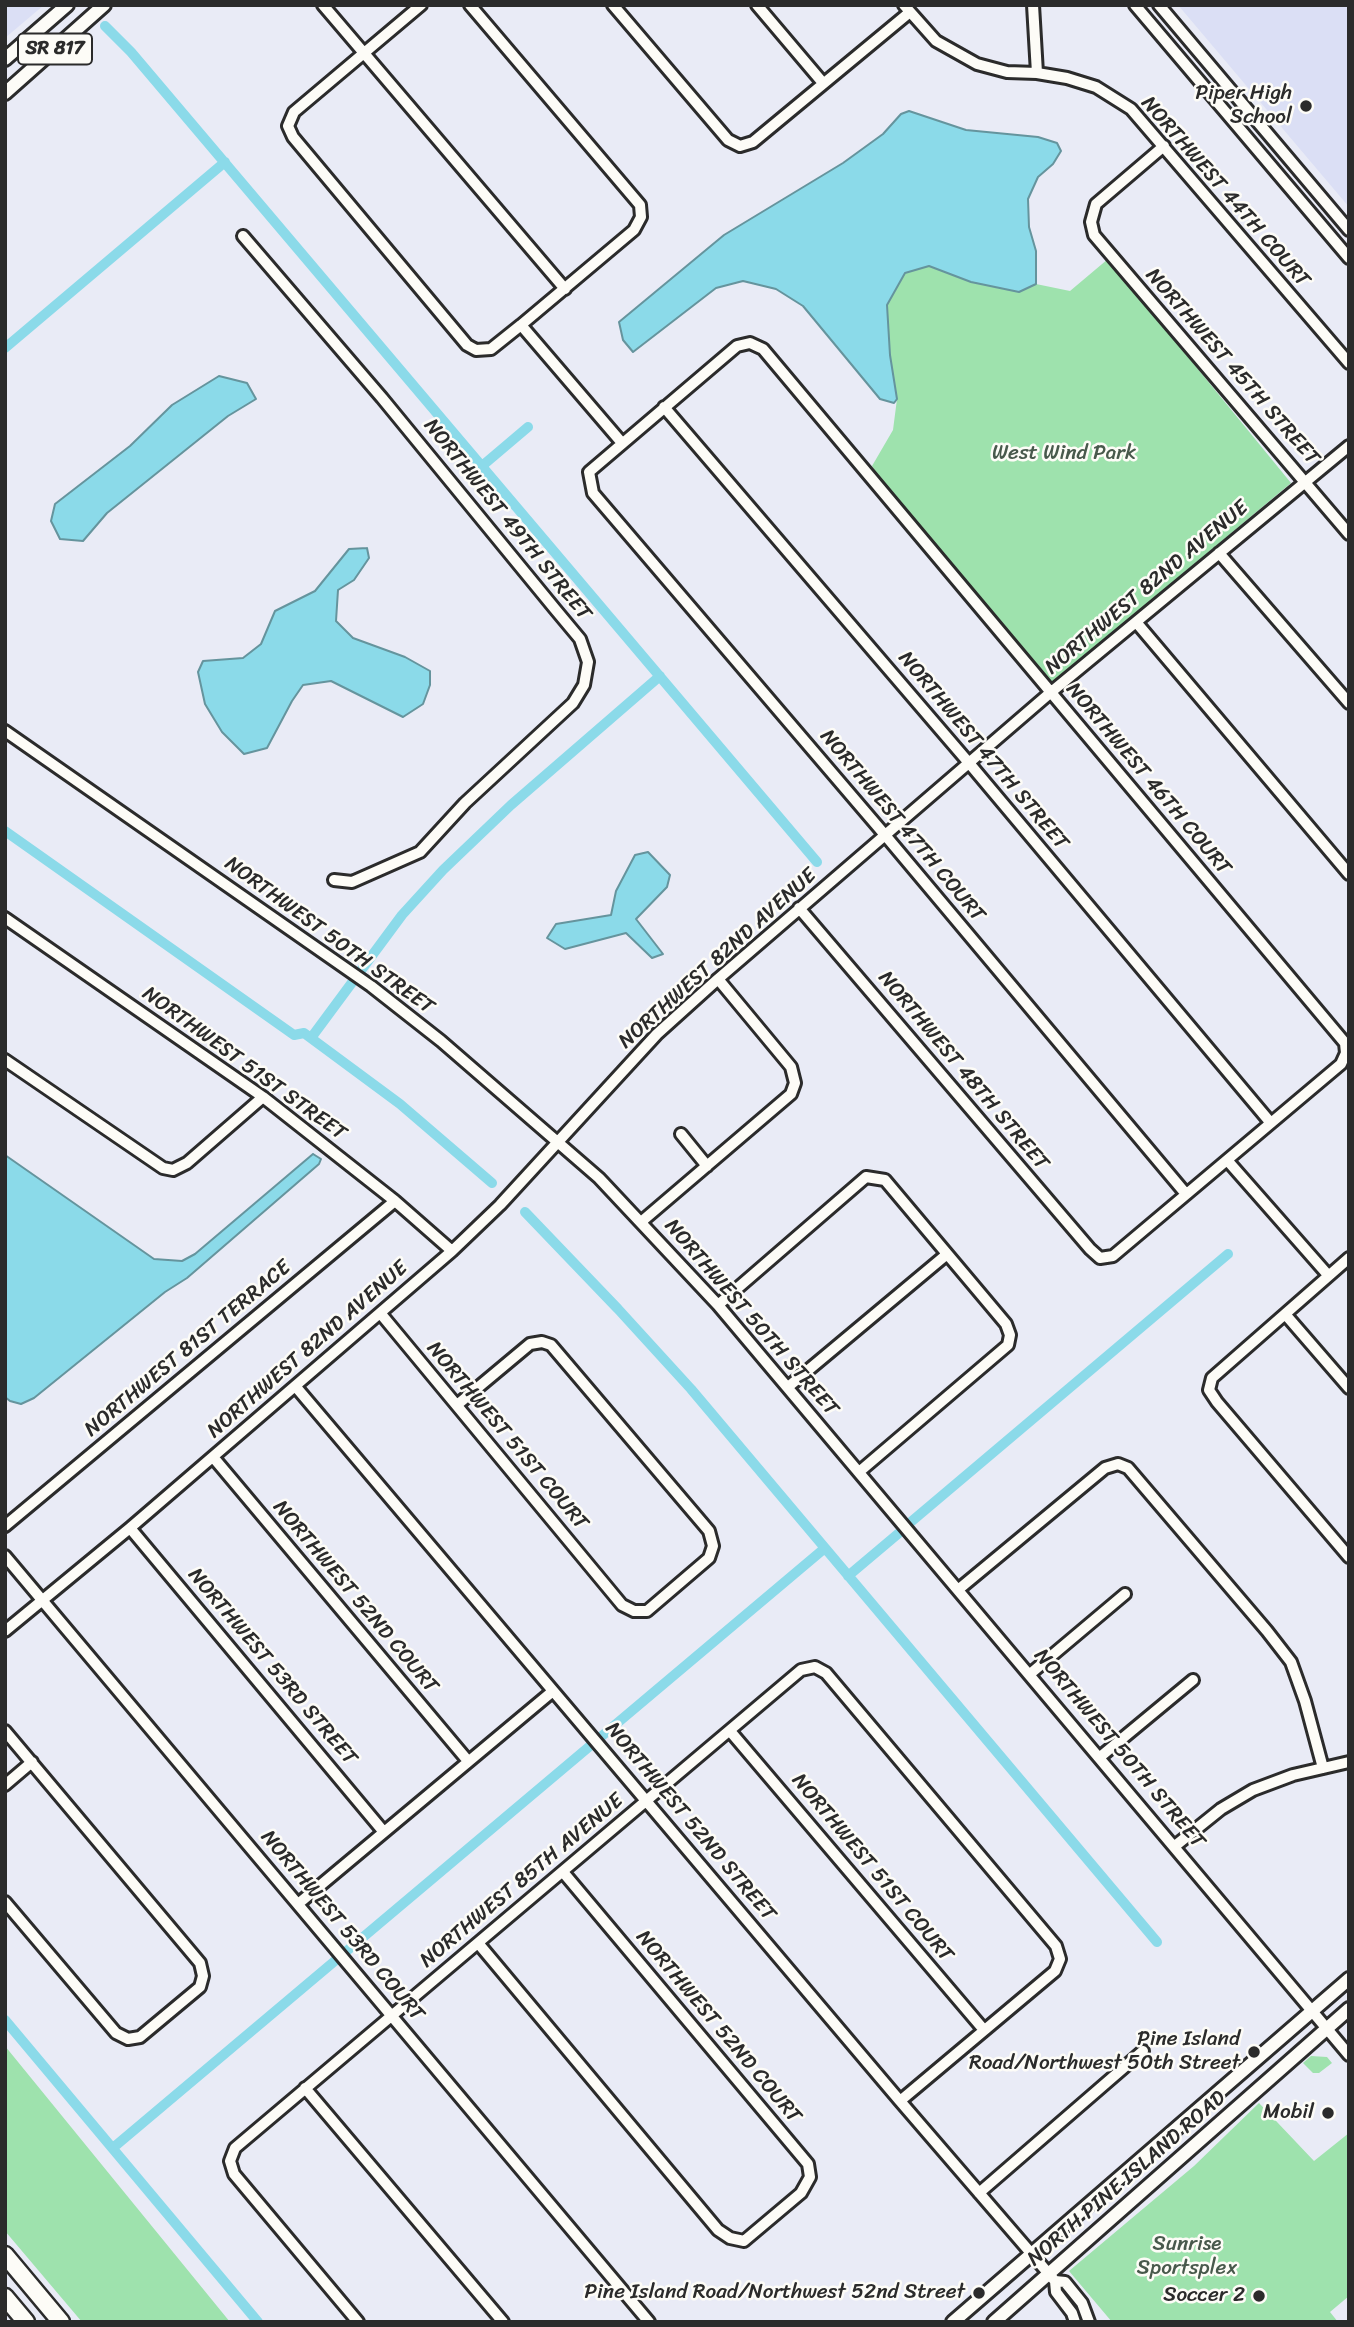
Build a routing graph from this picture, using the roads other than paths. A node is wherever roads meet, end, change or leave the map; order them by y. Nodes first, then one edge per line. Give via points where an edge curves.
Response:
1 (67, 5) edge
2 (104, 5) edge
3 (323, 5) edge
4 (421, 5) edge
5 (470, 5) edge
6 (613, 5) edge
7 (757, 5) edge
8 (1033, 5) edge
9 (1135, 5) edge
10 (1158, 5) edge
11 (907, 9) edge
12 (363, 54) junction
13 (5, 59) edge
14 (1037, 73) junction
15 (823, 83) junction
16 (5, 93) edge
17 (1164, 146) junction
18 (1349, 230) edge
19 (243, 236) dead end
20 (1349, 258) edge
21 (565, 289) junction
22 (521, 325) junction
23 (1349, 363) edge
24 (664, 407) junction
25 (622, 443) junction
26 (1349, 446) edge
27 (1305, 482) junction
28 (1349, 534) edge
29 (1219, 554) junction
30 (1136, 622) junction
31 (1050, 693) junction
32 (1349, 704) edge
33 (5, 731) edge
34 (969, 763) junction
35 (885, 835) junction
36 (1349, 874) edge
37 (334, 880) dead end
38 (799, 908) junction
39 (5, 919) edge
40 (718, 979) junction
41 (5, 1060) edge
42 (262, 1097) junction
43 (1270, 1122) junction
44 (681, 1134) dead end
45 (559, 1142) junction
46 (1227, 1160) junction
47 (707, 1166) junction
48 (1186, 1194) junction
49 (395, 1200) junction
50 (641, 1222) junction
51 (452, 1251) junction
52 (946, 1255) junction
53 (1349, 1258) edge
54 (1328, 1275) junction
55 (719, 1305) junction
56 (381, 1314) junction
57 (1285, 1314) junction
58 (296, 1387) junction
59 (788, 1387) junction
60 (1349, 1388) edge
61 (457, 1405) junction
62 (213, 1457) junction
63 (859, 1472) junction
64 (5, 1527) edge
65 (130, 1528) junction
66 (5, 1556) edge
67 (1349, 1557) edge
68 (959, 1589) junction
69 (1125, 1594) dead end
70 (43, 1601) junction
71 (5, 1631) edge
72 (1030, 1674) junction
73 (1193, 1680) dead end
74 (553, 1690) junction
75 (5, 1731) edge
76 (730, 1731) junction
77 (1100, 1757) junction
78 (468, 1761) junction
79 (32, 1762) junction
80 (1349, 1762) edge
81 (1322, 1768) junction
82 (5, 1785) edge
83 (647, 1800) junction
84 (383, 1831) junction
85 (1175, 1846) junction
86 (563, 1872) junction
87 (5, 1902) edge
88 (298, 1904) junction
89 (478, 1943) junction
90 (1349, 1979) edge
91 (1349, 2009) edge
92 (1312, 2011) junction
93 (392, 2015) junction
94 (1326, 2028) junction
95 (984, 2030) junction
96 (1143, 2051) dead end
97 (1349, 2055) edge
98 (305, 2088) junction
99 (900, 2101) junction
100 (979, 2193) junction
101 (1031, 2253) junction
102 (5, 2255) edge
103 (1052, 2277) junction
104 (5, 2297) edge
105 (26, 2322) edge
106 (61, 2322) edge
107 (358, 2322) edge
108 (503, 2322) edge
109 (649, 2322) edge
110 (953, 2322) edge
111 (994, 2322) edge
112 (1075, 2322) edge
113 (1089, 2322) edge

1 - 13 main road, SR 817
2 - 16 main road, SR 817
3 - 12 street
4 - 12 street
5 - 21 street via 640,205 641,217 634,230
6 - 15 street via 728,140 740,146 753,142
7 - 15 street
8 - 14 street
9 - 20 street
10 - 18 street
11 - 14 street via 936,41 977,64
11 - 15 street
12 - 21 street
12 - 22 street via 294,112 288,126 293,137 467,345 491,349
14 - 17 street, NORTHWEST 44TH COURT via 1096,87 1131,109
17 - 23 street, NORTHWEST 44TH COURT
17 - 27 street, NORTHWEST 45TH STREET via 1096,204 1091,222 1094,235
19 - 37 street, NORTHWEST 49TH STREET via 580,639 589,662 584,685 573,703 465,803 420,852 352,882
21 - 22 street
22 - 25 street
24 - 25 street
24 - 31 street, NORTHWEST 46TH COURT via 737,346 750,344 762,349
24 - 34 street, NORTHWEST 47TH STREET
25 - 35 street, NORTHWEST 47TH COURT via 589,472 593,493
26 - 27 street, NORTHWEST 82ND AVENUE
27 - 28 street, NORTHWEST 45TH STREET
27 - 29 street, NORTHWEST 82ND AVENUE
29 - 30 street, NORTHWEST 82ND AVENUE
29 - 32 street
30 - 31 street, NORTHWEST 82ND AVENUE
30 - 36 street
31 - 34 street, NORTHWEST 82ND AVENUE
31 - 43 street, NORTHWEST 46TH COURT via 1345,1043 1341,1064
33 - 45 street, NORTHWEST 50TH STREET via 364,981
34 - 35 street, NORTHWEST 82ND AVENUE
34 - 43 street, NORTHWEST 47TH STREET
35 - 38 street, NORTHWEST 82ND AVENUE
35 - 48 street, NORTHWEST 47TH COURT
38 - 40 street, NORTHWEST 82ND AVENUE
38 - 48 street, NORTHWEST 48TH STREET via 1100,1258 1113,1256
39 - 42 street, NORTHWEST 51ST STREET
40 - 45 street, NORTHWEST 82ND AVENUE via 657,1034
40 - 47 street via 791,1067 795,1083 791,1094
41 - 42 street via 163,1168 173,1170
42 - 49 street, NORTHWEST 51ST STREET
43 - 46 street
44 - 47 street
45 - 50 street, NORTHWEST 50TH STREET
45 - 51 street, NORTHWEST 82ND AVENUE
46 - 48 street
46 - 54 street
47 - 50 street
49 - 51 street, NORTHWEST 51ST STREET
49 - 64 street, NORTHWEST 81ST TERRACE
50 - 55 street, NORTHWEST 50TH STREET
51 - 56 street, NORTHWEST 82ND AVENUE
52 - 55 street via 885,1180 866,1177
52 - 59 street
52 - 63 street via 1006,1324 1008,1345
53 - 54 street
54 - 57 street
55 - 59 street, NORTHWEST 50TH STREET
56 - 58 street, NORTHWEST 82ND AVENUE
56 - 61 street, NORTHWEST 51ST COURT
57 - 60 street
57 - 67 street via 1212,1378 1209,1390
58 - 62 street, NORTHWEST 82ND AVENUE
58 - 74 street, NORTHWEST 52ND STREET
59 - 63 street, NORTHWEST 50TH STREET
61 - 61 street, NORTHWEST 51ST COURT via 622,1605 647,1611 709,1558 713,1546 709,1531 551,1345 530,1344
62 - 65 street, NORTHWEST 82ND AVENUE
62 - 78 street, NORTHWEST 52ND COURT
63 - 68 street, NORTHWEST 50TH STREET
65 - 70 street, NORTHWEST 82ND AVENUE
65 - 84 street, NORTHWEST 53RD STREET
66 - 70 street, NORTHWEST 53RD COURT
68 - 72 street, NORTHWEST 50TH STREET
68 - 81 street via 1105,1468 1118,1464 1128,1468 1291,1662 1306,1700
69 - 72 street
70 - 71 street, NORTHWEST 82ND AVENUE
70 - 88 street, NORTHWEST 53RD COURT
72 - 77 street, NORTHWEST 50TH STREET
73 - 77 street
74 - 78 street
74 - 83 street, NORTHWEST 52ND STREET
75 - 79 street
76 - 83 street, NORTHWEST 85TH AVENUE
76 - 95 street, NORTHWEST 51ST COURT
76 - 95 street, NORTHWEST 85TH AVENUE via 801,1670 815,1667 826,1673 1056,1946 1060,1959 1055,1970
77 - 85 street, NORTHWEST 50TH STREET
78 - 84 street
79 - 82 street
79 - 87 street via 200,1963 200,1987 140,2037 128,2039 116,2033
80 - 81 street
81 - 85 street via 1253,1790
83 - 86 street, NORTHWEST 85TH AVENUE
83 - 99 street, NORTHWEST 52ND STREET
84 - 88 street
85 - 92 street, NORTHWEST 50TH STREET
86 - 89 street, NORTHWEST 85TH AVENUE
86 - 89 street, NORTHWEST 52ND COURT via 808,2164 810,2177 801,2193 744,2241 718,2230
88 - 93 street, NORTHWEST 53RD COURT
89 - 93 street, NORTHWEST 85TH AVENUE
90 - 92 main road, NORTH PINE ISLAND ROAD
91 - 94 main road, NORTH PINE ISLAND ROAD
92 - 94 street, NORTHWEST 50TH STREET
92 - 101 main road, NORTH PINE ISLAND ROAD
93 - 98 street, NORTHWEST 85TH AVENUE
93 - 109 street, NORTHWEST 53RD COURT
94 - 97 street, NORTHWEST 50TH STREET
94 - 103 main road, NORTH PINE ISLAND ROAD
95 - 99 street
96 - 100 street
98 - 107 street, NORTHWEST 85TH AVENUE via 235,2148 230,2161 234,2174
98 - 108 street
99 - 100 street, NORTHWEST 52ND STREET
100 - 101 street, NORTHWEST 52ND STREET
101 - 103 street, NORTHWEST 52ND STREET
101 - 110 main road, NORTH PINE ISLAND ROAD
102 - 106 highway
103 - 111 main road, NORTH PINE ISLAND ROAD
103 - 112 street, NORTHWEST 52ND STREET
103 - 113 street, NORTHWEST 52ND STREET via 1065,2282 1082,2303
104 - 105 highway

